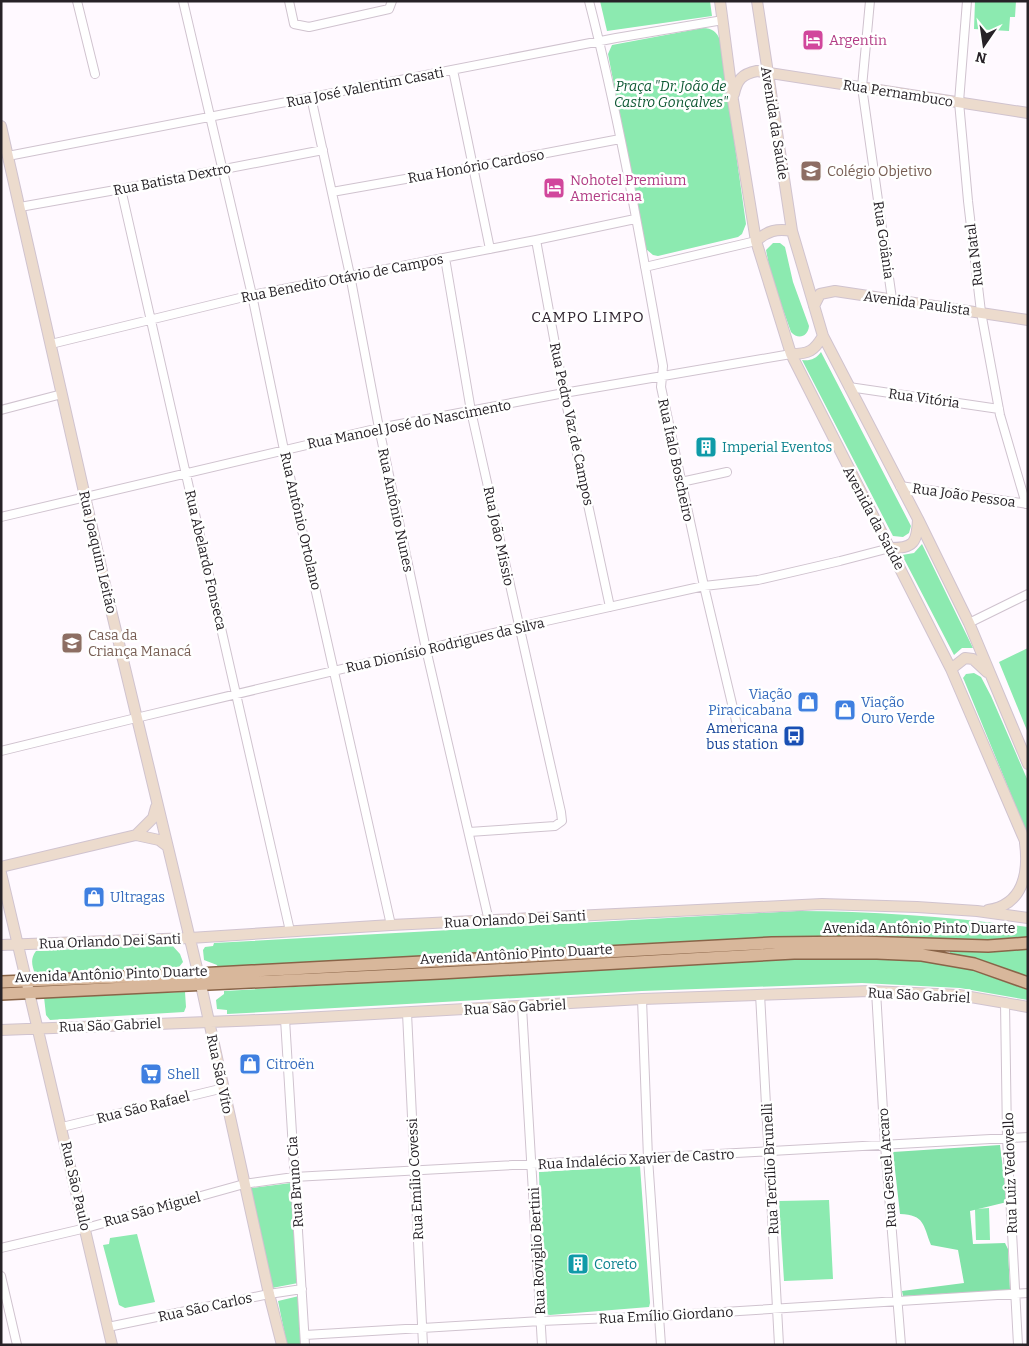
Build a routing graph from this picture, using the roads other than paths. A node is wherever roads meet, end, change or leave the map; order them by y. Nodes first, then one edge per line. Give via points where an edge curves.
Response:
1 (77, 1) edge
2 (183, 1) edge
3 (289, 1) edge
4 (589, 1) edge
5 (720, 1) edge
6 (757, 1) edge
7 (870, 1) edge
8 (967, 1) edge
9 (390, 5) edge
10 (723, 20) junction
11 (600, 42) junction
12 (453, 70) junction
13 (768, 72) junction
14 (95, 74) dead end
15 (862, 87) junction
16 (311, 98) junction
17 (733, 100) junction
18 (959, 102) junction
19 (1028, 113) edge
20 (211, 117) junction
21 (1, 126) edge
22 (620, 140) junction
23 (323, 150) junction
24 (8, 156) junction
25 (473, 167) junction
26 (222, 170) junction
27 (121, 190) junction
28 (332, 192) junction
29 (20, 207) junction
30 (635, 219) junction
31 (792, 231) junction
32 (536, 240) junction
33 (756, 241) junction
34 (490, 249) junction
35 (445, 258) junction
36 (645, 267) junction
37 (350, 275) junction
38 (252, 295) junction
39 (892, 299) junction
40 (814, 306) junction
41 (981, 312) junction
42 (151, 320) junction
43 (1028, 320) edge
44 (823, 336) junction
45 (51, 344) junction
46 (791, 354) junction
47 (662, 376) junction
48 (849, 387) junction
49 (564, 393) junction
50 (62, 394) junction
51 (999, 408) junction
52 (1, 410) edge
53 (471, 412) junction
54 (379, 428) junction
55 (284, 450) junction
56 (727, 472) dead end
57 (186, 474) junction
58 (681, 482) junction
59 (900, 486) junction
60 (85, 499) junction
61 (1027, 504) edge
62 (1, 517) edge
63 (918, 519) junction
64 (890, 548) junction
65 (704, 586) junction
66 (1028, 594) edge
67 (610, 607) junction
68 (969, 623) junction
69 (519, 627) junction
70 (426, 649) junction
71 (951, 669) junction
72 (335, 671) junction
73 (991, 677) junction
74 (237, 694) junction
75 (136, 718) junction
76 (738, 729) dead end
77 (1, 751) edge
78 (1028, 764) edge
79 (156, 804) junction
80 (468, 832) junction
81 (136, 835) junction
82 (1026, 845) edge
83 (166, 846) junction
84 (1, 866) edge
85 (1, 873) edge
86 (977, 912) junction
87 (1028, 918) edge
88 (489, 921) junction
89 (391, 925) junction
90 (290, 931) junction
91 (190, 938) junction
92 (1028, 943) edge
93 (18, 944) junction
94 (1, 945) edge
95 (199, 980) junction
96 (1, 982) edge
97 (1028, 983) edge
98 (28, 986) junction
99 (876, 991) junction
100 (1, 994) edge
101 (760, 994) junction
102 (642, 999) junction
103 (1005, 1002) junction
104 (522, 1007) junction
105 (1028, 1007) edge
106 (408, 1013) junction
107 (285, 1019) junction
108 (209, 1022) junction
109 (38, 1028) junction
110 (1, 1030) edge
111 (224, 1088) junction
112 (62, 1127) junction
113 (1028, 1137) edge
114 (1007, 1138) junction
115 (884, 1145) junction
116 (769, 1152) junction
117 (648, 1158) junction
118 (531, 1164) junction
119 (414, 1171) junction
120 (294, 1177) junction
121 (244, 1184) junction
122 (86, 1228) junction
123 (1, 1248) edge
124 (1, 1276) edge
125 (302, 1289) junction
126 (1028, 1293) edge
127 (269, 1294) junction
128 (1015, 1294) junction
129 (898, 1301) junction
130 (777, 1308) junction
131 (659, 1316) junction
132 (541, 1321) junction
133 (108, 1327) junction
134 (422, 1328) junction
135 (305, 1335) junction
136 (17, 1345) edge
137 (112, 1345) edge
138 (282, 1345) edge
139 (305, 1345) edge
140 (423, 1345) edge
141 (542, 1345) edge
142 (661, 1345) edge
143 (779, 1345) edge
144 (901, 1345) edge
145 (1018, 1345) edge

1 - 14 street
2 - 20 street, Rua Antônio Ortolano
3 - 9 street via 294,24 309,27
4 - 11 street, Rua Ítalo Boscheiro
5 - 10 main road, Avenida da Saúde
6 - 13 main road, Avenida da Saúde
7 - 15 street, Rua Goiânia
8 - 18 street, Rua Natal
10 - 11 street, Rua José Valentim Casati
10 - 17 main road, Avenida da Saúde
11 - 12 street, Rua José Valentim Casati
11 - 22 street, Rua Ítalo Boscheiro
12 - 16 street, Rua José Valentim Casati
12 - 25 street
13 - 15 main road, Rua Pernambuco
13 - 17 main road, Rua Pernambuco via 744,75 736,84
13 - 31 main road, Avenida da Saúde
15 - 18 main road, Rua Pernambuco
15 - 39 street, Rua Goiânia
16 - 20 street, Rua José Valentim Casati
16 - 23 street, Rua Antônio Nunes
17 - 33 main road, Avenida da Saúde
18 - 19 main road, Rua Pernambuco
18 - 41 street, Rua Natal
20 - 24 street, Rua José Valentim Casati
20 - 26 street, Rua Antônio Ortolano
21 - 24 main road, Rua Joaquim Leitão
22 - 25 street, Rua Honório Cardoso
22 - 30 street, Rua Ítalo Boscheiro
23 - 26 street, Rua Batista Dextro
23 - 28 street, Rua Antônio Nunes
24 - 29 main road, Rua Joaquim Leitão
25 - 28 street, Rua Honório Cardoso
25 - 34 street
26 - 27 street, Rua Batista Dextro
26 - 38 street, Rua Antônio Ortolano
27 - 29 street, Rua Batista Dextro
27 - 42 street, Rua Abelardo Fonseca
28 - 37 street, Rua Antônio Nunes
29 - 45 main road, Rua Joaquim Leitão
30 - 32 street, Rua Benedito Otávio de Campos
30 - 36 street, Rua Ítalo Boscheiro
31 - 33 main road via 772,231
31 - 40 main road, Avenida da Saúde
32 - 34 street, Rua Benedito Otávio de Campos
32 - 49 street, Rua Pedro Vaz de Campos
33 - 36 street
33 - 46 main road, Avenida da Saúde
34 - 35 street, Rua Benedito Otávio de Campos
35 - 37 street, Rua Benedito Otávio de Campos
35 - 53 street, Rua João Missio
36 - 47 street, Rua Ítalo Boscheiro via 663,366
37 - 38 street, Rua Benedito Otávio de Campos
37 - 54 street, Rua Antônio Nunes
38 - 42 street, Rua Benedito Otávio de Campos
38 - 55 street, Rua Antônio Ortolano
39 - 40 main road, Avenida Paulista via 829,291 820,294
39 - 41 main road, Avenida Paulista
40 - 44 main road, Avenida da Saúde
41 - 43 main road, Avenida Paulista
41 - 51 street, Rua Natal
42 - 45 street, Rua Benedito Otávio de Campos
42 - 57 street, Rua Abelardo Fonseca
44 - 46 main road via 812,351
44 - 48 main road, Avenida da Saúde
45 - 50 main road, Rua Joaquim Leitão
46 - 47 street, Rua Manoel José do Nascimento
46 - 64 main road, Avenida da Saúde
47 - 49 street, Rua Manoel José do Nascimento
47 - 58 street, Rua Ítalo Boscheiro via 661,387
48 - 51 street, Rua Vitória
48 - 59 main road, Avenida da Saúde
49 - 53 street, Rua Manoel José do Nascimento
49 - 67 street, Rua Pedro Vaz de Campos
50 - 52 street
50 - 60 main road, Rua Joaquim Leitão
51 - 61 street, Rua Natal
53 - 54 street, Rua Manoel José do Nascimento
53 - 69 street, Rua João Missio
54 - 55 street, Rua Manoel José do Nascimento
54 - 70 street, Rua Antônio Nunes
55 - 57 street, Rua Manoel José do Nascimento
55 - 72 street, Rua Antônio Ortolano
56 - 58 street
57 - 60 street, Rua Manoel José do Nascimento
57 - 74 street, Rua Abelardo Fonseca
58 - 65 street, Rua Ítalo Boscheiro
59 - 61 street, Rua João Pessoa
59 - 63 main road, Avenida da Saúde
60 - 62 street, Rua Manoel José do Nascimento
60 - 75 main road, Rua Joaquim Leitão
63 - 64 main road via 915,540 910,546
63 - 68 main road, Avenida da Saúde
64 - 65 street, Rua Dionísio Rodrigues da Silva via 750,582
64 - 71 main road, Avenida da Saúde
65 - 67 street, Rua Dionísio Rodrigues da Silva
65 - 76 street, Rua Ítalo Boscheiro
66 - 68 street
67 - 69 street, Rua Dionísio Rodrigues da Silva
68 - 73 main road, Avenida da Saúde
69 - 70 street, Rua Dionísio Rodrigues da Silva
69 - 80 street, Rua João Missio via 562,821 555,826
70 - 72 street, Rua Dionísio Rodrigues da Silva
70 - 80 street, Rua Antônio Nunes
71 - 73 main road via 965,658 973,659
71 - 82 main road, Avenida da Saúde
72 - 74 street, Rua Dionísio Rodrigues da Silva
72 - 89 street, Rua Antônio Ortolano
73 - 78 main road, Avenida da Saúde
74 - 75 street, Rua Dionísio Rodrigues da Silva
74 - 90 street, Rua Abelardo Fonseca
75 - 77 street, Rua Dionísio Rodrigues da Silva
75 - 79 main road, Rua Joaquim Leitão
79 - 81 main road via 154,818
79 - 83 main road, Rua São Vito
80 - 88 street, Rua Antônio Nunes
81 - 83 main road via 159,840
81 - 84 main road
82 - 86 main road, Avenida da Saúde via 1028,868 1020,890 998,909
83 - 91 main road, Rua São Vito
85 - 93 main road, Rua São Paulo
86 - 87 main road, Rua Orlando Dei Santi
86 - 88 main road, Rua Orlando Dei Santi via 822,904
88 - 89 main road, Rua Orlando Dei Santi
89 - 90 main road, Rua Orlando Dei Santi
90 - 91 main road, Rua Orlando Dei Santi
91 - 93 main road, Rua Orlando Dei Santi
91 - 95 main road, Rua São Vito
92 - 95 main road, Avenida Antônio Pinto Duarte via 988,946 772,943
93 - 94 main road, Rua Orlando Dei Santi
93 - 98 main road, Rua São Paulo
95 - 97 main road, Avenida Antônio Pinto Duarte via 794,953 877,953 943,958 980,966
95 - 98 main road, Avenida Antônio Pinto Duarte
95 - 108 main road, Rua São Vito
96 - 98 main road, Avenida Antônio Pinto Duarte
98 - 100 main road, Avenida Antônio Pinto Duarte
98 - 109 main road, Rua São Paulo
99 - 101 main road, Rua São Gabriel
99 - 103 main road, Rua São Gabriel via 959,995
99 - 115 street, Rua Gesuel Arcaro
101 - 102 main road, Rua São Gabriel
101 - 116 street, Rua Tercílio Brunelli
102 - 104 main road, Rua São Gabriel
102 - 117 street
103 - 105 main road, Rua São Gabriel
103 - 114 street, Rua Luiz Vedovello
104 - 106 main road, Rua São Gabriel
104 - 118 street, Rua Roviglio Bertini
106 - 107 main road, Rua São Gabriel
106 - 119 street, Rua Emílio Covessi
107 - 108 main road, Rua São Gabriel
107 - 120 street, Rua Bruno Cia
108 - 109 main road, Rua São Gabriel
108 - 111 main road, Rua São Vito
109 - 110 main road, Rua São Gabriel
109 - 112 main road, Rua São Paulo
111 - 112 street, Rua São Rafael
111 - 121 main road, Rua São Vito
112 - 122 main road, Rua São Paulo
113 - 114 street, Rua Indalécio Xavier de Castro
114 - 115 street, Rua Indalécio Xavier de Castro
114 - 128 street, Rua Luiz Vedovello
115 - 116 street, Rua Indalécio Xavier de Castro
115 - 129 street, Rua Gesuel Arcaro
116 - 117 street, Rua Indalécio Xavier de Castro
116 - 130 street, Rua Tercílio Brunelli
117 - 118 street, Rua Indalécio Xavier de Castro
117 - 131 street
118 - 119 street, Rua Indalécio Xavier de Castro
118 - 132 street, Rua Roviglio Bertini
119 - 120 street, Rua Indalécio Xavier de Castro
119 - 134 street, Rua Emílio Covessi
120 - 121 street, Rua Indalécio Xavier de Castro
120 - 125 street, Rua Bruno Cia
121 - 122 street, Rua São Miguel
121 - 127 main road, Rua São Vito
122 - 123 street, Rua São Miguel
122 - 133 main road, Rua São Paulo
124 - 136 street
125 - 127 street, Rua São Carlos
125 - 135 street, Rua Bruno Cia
126 - 128 street, Rua Emílio Giordano
127 - 133 street, Rua São Carlos
127 - 138 main road, Rua São Vito
128 - 129 street, Rua Emílio Giordano
128 - 145 street, Rua Luiz Vedovello
129 - 130 street, Rua Emílio Giordano
129 - 144 street, Rua Gesuel Arcaro
130 - 131 street, Rua Emílio Giordano
130 - 143 street, Rua Tercílio Brunelli
131 - 132 street, Rua Emílio Giordano
131 - 142 street
132 - 134 street, Rua Emílio Giordano
132 - 141 street, Rua Roviglio Bertini
133 - 137 main road, Rua São Paulo
134 - 135 street, Rua Emílio Giordano
134 - 140 street, Rua Emílio Covessi
135 - 139 street, Rua Bruno Cia

